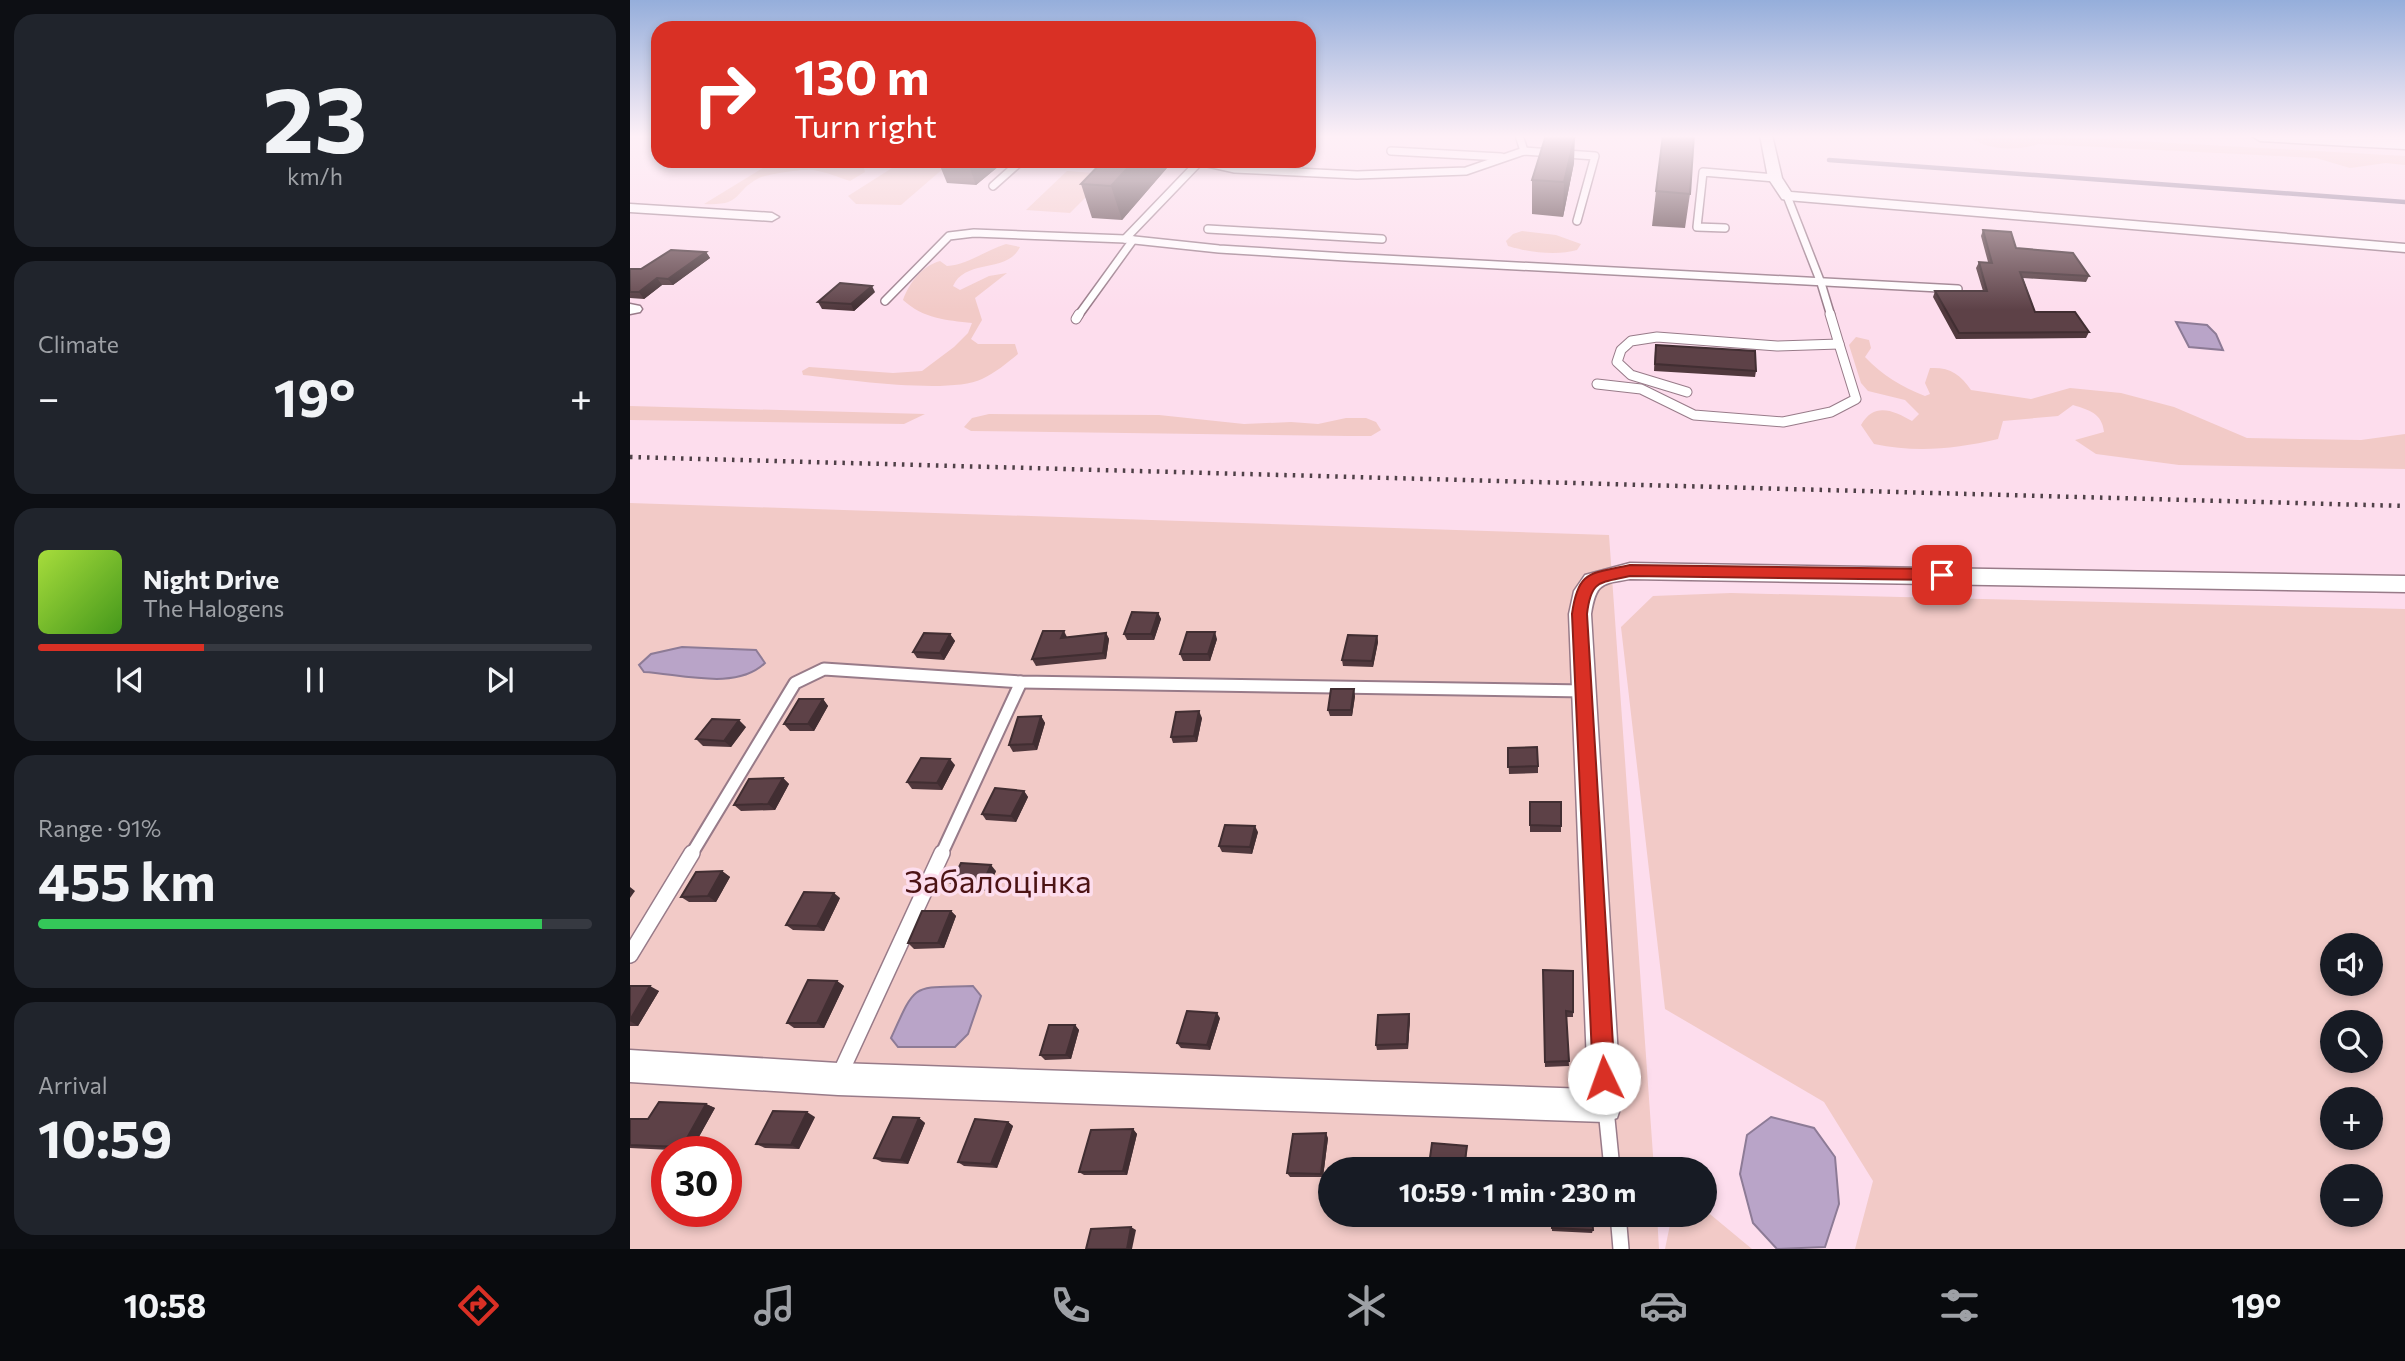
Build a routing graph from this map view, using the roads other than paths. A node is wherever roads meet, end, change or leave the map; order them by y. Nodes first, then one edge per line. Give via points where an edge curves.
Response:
1 (1170, 193) edge
2 (1585, 193) edge
3 (1701, 193) edge
4 (1785, 193) edge
5 (1787, 196) junction
6 (630, 208) edge
7 (772, 217) dead end
8 (1577, 221) dead end
9 (1725, 228) dead end
10 (1208, 229) dead end
11 (1233, 231) junction
12 (1356, 238) junction
13 (1129, 239) junction
14 (1382, 239) dead end
15 (2405, 248) edge
16 (1219, 249) junction
17 (1346, 257) junction
18 (1821, 283) junction
19 (1958, 289) edge
20 (885, 301) dead end
21 (1076, 319) dead end
22 (1839, 344) junction
23 (1597, 384) dead end
24 (1687, 393) dead end
25 (2405, 584) edge
26 (1021, 682) junction
27 (1585, 691) junction
28 (630, 955) edge
29 (630, 1066) edge
30 (838, 1079) junction
31 (1605, 1106) junction
32 (1611, 1157) edge
33 (1619, 1227) edge
34 (1621, 1249) edge

1 - 13 lane
2 - 8 lane
3 - 9 lane via 1697,227
4 - 5 street
5 - 15 street
5 - 18 lane
6 - 7 street
10 - 11 lane
11 - 12 lane
11 - 16 lane
12 - 14 lane
12 - 17 lane
13 - 16 lane
13 - 20 lane via 949,236
13 - 21 lane
16 - 17 lane
17 - 18 lane
18 - 19 lane
18 - 22 lane
22 - 23 lane via 1856,399 1845,408 1796,421 1694,415 1641,388
22 - 24 lane via 1777,346 1657,337 1631,341 1621,350 1617,362 1631,375
25 - 27 street via 1630,571 1593,579 1583,590
26 - 27 lane
26 - 28 lane via 824,669 795,684
26 - 30 lane
27 - 31 street
29 - 30 street
30 - 31 street
31 - 32 lane
33 - 34 lane

